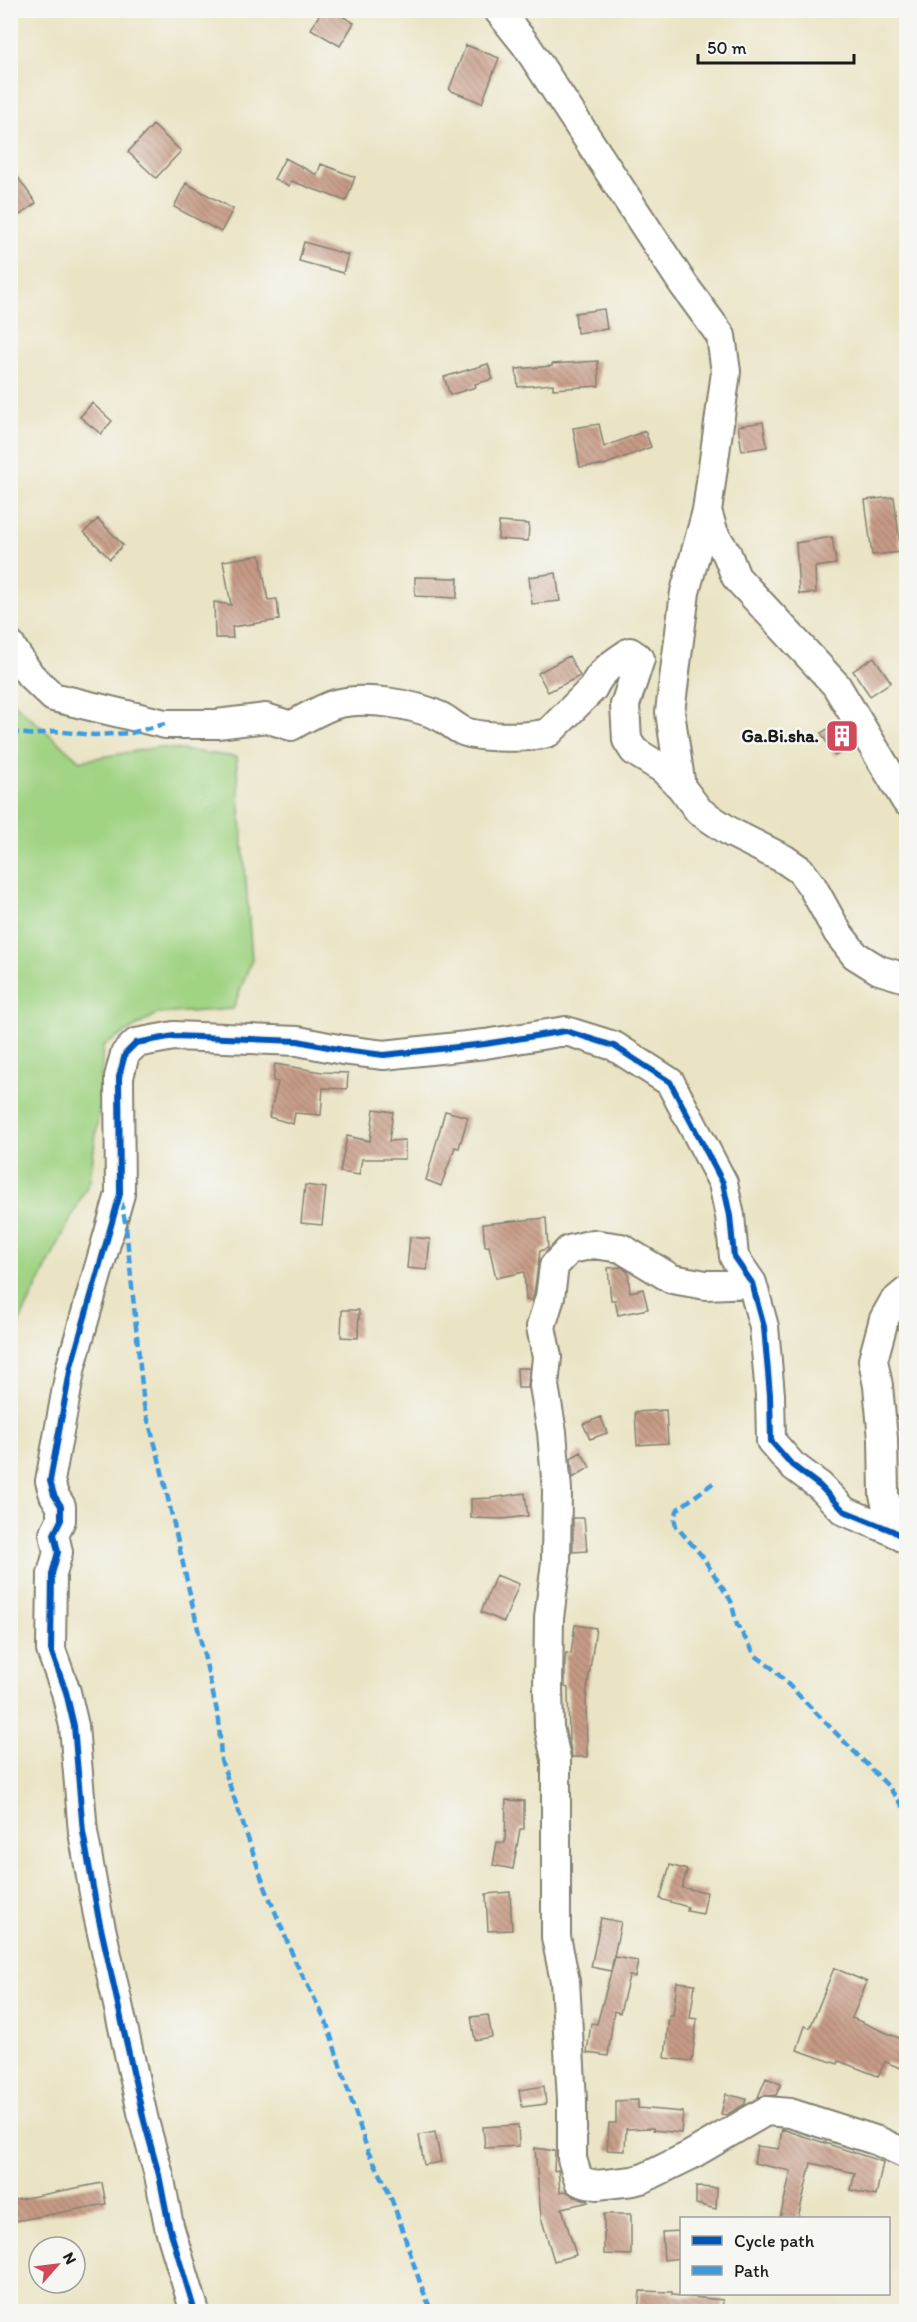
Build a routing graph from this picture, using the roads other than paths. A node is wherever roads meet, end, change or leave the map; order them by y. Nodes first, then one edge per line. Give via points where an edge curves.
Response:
1 (498, 10) edge
2 (707, 511) junction
3 (10, 645) edge
4 (681, 787) junction
5 (906, 801) edge
6 (906, 978) edge
7 (752, 1283) junction
8 (906, 1292) edge
9 (900, 1535) edge
10 (906, 2154) edge
11 (195, 2312) edge

1 - 2 street via 526,45 721,336 726,372
2 - 4 street via 685,592 670,712
2 - 5 street via 736,577 836,686
3 - 4 street via 30,675 53,697 165,724 217,724 266,718 291,726 338,704 366,701 395,703 439,716 473,734 515,737 549,732 594,688 597,679 614,662 630,652 640,659 625,705 627,740 634,751 663,769
4 - 6 street via 699,811 800,870 855,955 879,970
7 - 9 street via 764,1327 771,1441 844,1511
7 - 10 street via 706,1285 672,1279 621,1248 593,1244 569,1250 554,1266 541,1327 547,1357 544,1386 557,1490 548,1689 556,1768 555,1937 565,1981 569,2032 572,2159 579,2181 597,2185 633,2181 689,2156 766,2110 790,2113 878,2140
7 - 11 street via 734,1257 723,1183 670,1082 614,1047 566,1031 384,1055 298,1041 174,1036 136,1043 125,1054 119,1077 120,1194 71,1366 50,1481 62,1506 54,1534 58,1552 52,1574 51,1650 74,1726 83,1832 98,1915 169,2226
8 - 9 street via 893,1303 884,1319 873,1360 883,1439 884,1495

